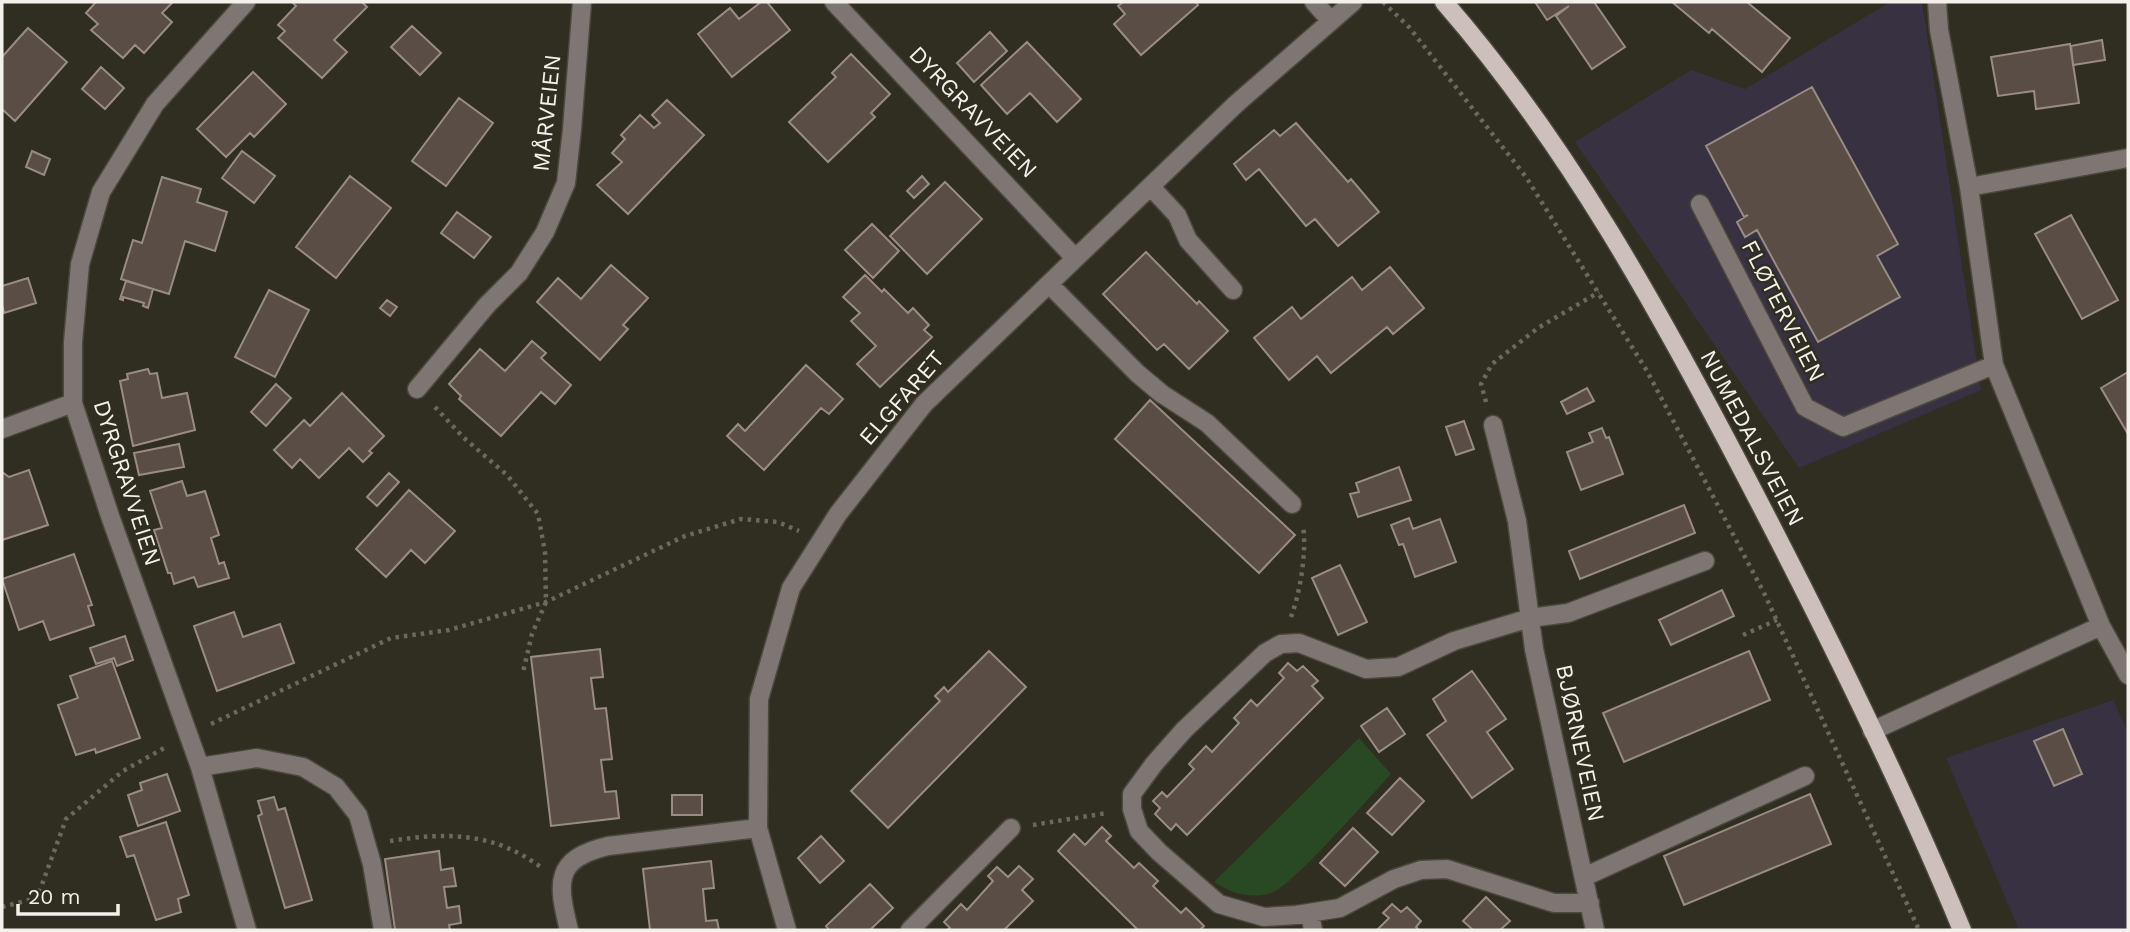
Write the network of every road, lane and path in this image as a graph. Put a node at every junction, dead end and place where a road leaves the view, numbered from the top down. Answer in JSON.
{"nodes":[{"id":1,"x":246,"y":2,"type":"edge"},
{"id":2,"x":582,"y":2,"type":"edge"},
{"id":3,"x":834,"y":2,"type":"edge"},
{"id":4,"x":1314,"y":2,"type":"edge"},
{"id":5,"x":1353,"y":2,"type":"edge"},
{"id":6,"x":1383,"y":2,"type":"edge"},
{"id":7,"x":1444,"y":2,"type":"edge"},
{"id":8,"x":1937,"y":2,"type":"edge"},
{"id":9,"x":1331,"y":21,"type":"junction"},
{"id":10,"x":2128,"y":158,"type":"edge"},
{"id":11,"x":1151,"y":187,"type":"junction"},
{"id":12,"x":1969,"y":187,"type":"junction"},
{"id":13,"x":1700,"y":204,"type":"dead end"},
{"id":14,"x":1075,"y":258,"type":"junction"},
{"id":15,"x":1049,"y":284,"type":"junction"},
{"id":16,"x":1233,"y":290,"type":"dead end"},
{"id":17,"x":1599,"y":292,"type":"junction"},
{"id":18,"x":1994,"y":365,"type":"junction"},
{"id":19,"x":417,"y":389,"type":"joint"},
{"id":20,"x":73,"y":403,"type":"junction"},
{"id":21,"x":1493,"y":425,"type":"joint"},
{"id":22,"x":2,"y":429,"type":"edge"},
{"id":23,"x":1293,"y":504,"type":"joint"},
{"id":24,"x":821,"y":542,"type":"junction"},
{"id":25,"x":1705,"y":561,"type":"dead end"},
{"id":26,"x":546,"y":602,"type":"junction"},
{"id":27,"x":1530,"y":618,"type":"junction"},
{"id":28,"x":1777,"y":620,"type":"junction"},
{"id":29,"x":2101,"y":626,"type":"junction"},
{"id":30,"x":1743,"y":635,"type":"dead end"},
{"id":31,"x":1281,"y":644,"type":"junction"},
{"id":32,"x":523,"y":672,"type":"dead end"},
{"id":33,"x":2128,"y":675,"type":"edge"},
{"id":34,"x":1872,"y":731,"type":"junction"},
{"id":35,"x":188,"y":735,"type":"junction"},
{"id":36,"x":200,"y":767,"type":"junction"},
{"id":37,"x":1805,"y":776,"type":"dead end"},
{"id":38,"x":1132,"y":809,"type":"junction"},
{"id":39,"x":758,"y":828,"type":"junction"},
{"id":40,"x":1012,"y":828,"type":"joint"},
{"id":41,"x":367,"y":845,"type":"junction"},
{"id":42,"x":1584,"y":877,"type":"junction"},
{"id":43,"x":562,"y":883,"type":"junction"},
{"id":44,"x":1590,"y":903,"type":"junction"},
{"id":45,"x":2,"y":908,"type":"edge"},
{"id":46,"x":1311,"y":921,"type":"edge"},
{"id":47,"x":247,"y":930,"type":"edge"},
{"id":48,"x":383,"y":930,"type":"edge"},
{"id":49,"x":569,"y":930,"type":"edge"},
{"id":50,"x":787,"y":930,"type":"edge"},
{"id":51,"x":910,"y":930,"type":"edge"},
{"id":52,"x":1595,"y":930,"type":"edge"},
{"id":53,"x":1919,"y":930,"type":"edge"},
{"id":54,"x":1962,"y":930,"type":"edge"}],
"edges":[{"from":1,"to":20,"type":"street","name":"DYRGRAVVEIEN"},
{"from":2,"to":19,"type":"street","name":"MÅRVEIEN"},
{"from":3,"to":14,"type":"street","name":"DYRGRAVVEIEN"},
{"from":4,"to":9,"type":"street"},
{"from":5,"to":9,"type":"street","name":"ELGFARET"},
{"from":6,"to":17,"type":"path"},
{"from":7,"to":34,"type":"main road","name":"NUMEDALSVEIEN"},
{"from":8,"to":12,"type":"street"},
{"from":9,"to":11,"type":"street","name":"ELGFARET"},
{"from":10,"to":12,"type":"street"},
{"from":11,"to":14,"type":"street","name":"ELGFARET"},
{"from":11,"to":16,"type":"street"},
{"from":12,"to":18,"type":"street"},
{"from":13,"to":18,"type":"street","name":"FLØTERVEIEN"},
{"from":14,"to":15,"type":"street","name":"ELGFARET"},
{"from":15,"to":23,"type":"street"},
{"from":15,"to":24,"type":"street","name":"ELGFARET"},
{"from":17,"to":21,"type":"path"},
{"from":17,"to":28,"type":"path"},
{"from":18,"to":29,"type":"street"},
{"from":19,"to":26,"type":"path"},
{"from":20,"to":22,"type":"street"},
{"from":20,"to":35,"type":"street","name":"DYRGRAVVEIEN"},
{"from":21,"to":27,"type":"street","name":"BJØRNEVEIEN"},
{"from":23,"to":31,"type":"path"},
{"from":24,"to":26,"type":"path"},
{"from":24,"to":39,"type":"street","name":"ELGFARET"},
{"from":25,"to":27,"type":"street"},
{"from":26,"to":32,"type":"path"},
{"from":26,"to":35,"type":"path"},
{"from":27,"to":31,"type":"street"},
{"from":27,"to":42,"type":"street","name":"BJØRNEVEIEN"},
{"from":28,"to":30,"type":"path"},
{"from":28,"to":53,"type":"path"},
{"from":29,"to":33,"type":"street"},
{"from":29,"to":34,"type":"street"},
{"from":31,"to":38,"type":"street"},
{"from":34,"to":54,"type":"main road","name":"NUMEDALSVEIEN"},
{"from":35,"to":36,"type":"street","name":"DYRGRAVVEIEN"},
{"from":35,"to":45,"type":"path"},
{"from":36,"to":41,"type":"street"},
{"from":36,"to":47,"type":"street","name":"DYRGRAVVEIEN"},
{"from":37,"to":42,"type":"street"},
{"from":38,"to":40,"type":"path"},
{"from":38,"to":46,"type":"street"},
{"from":39,"to":43,"type":"street"},
{"from":39,"to":50,"type":"street","name":"ELGFARET"},
{"from":40,"to":51,"type":"street"},
{"from":41,"to":43,"type":"path"},
{"from":41,"to":48,"type":"street"},
{"from":42,"to":44,"type":"street","name":"BJØRNEVEIEN"},
{"from":43,"to":49,"type":"street"},
{"from":44,"to":46,"type":"street"},
{"from":44,"to":52,"type":"street","name":"BJØRNEVEIEN"}]}
